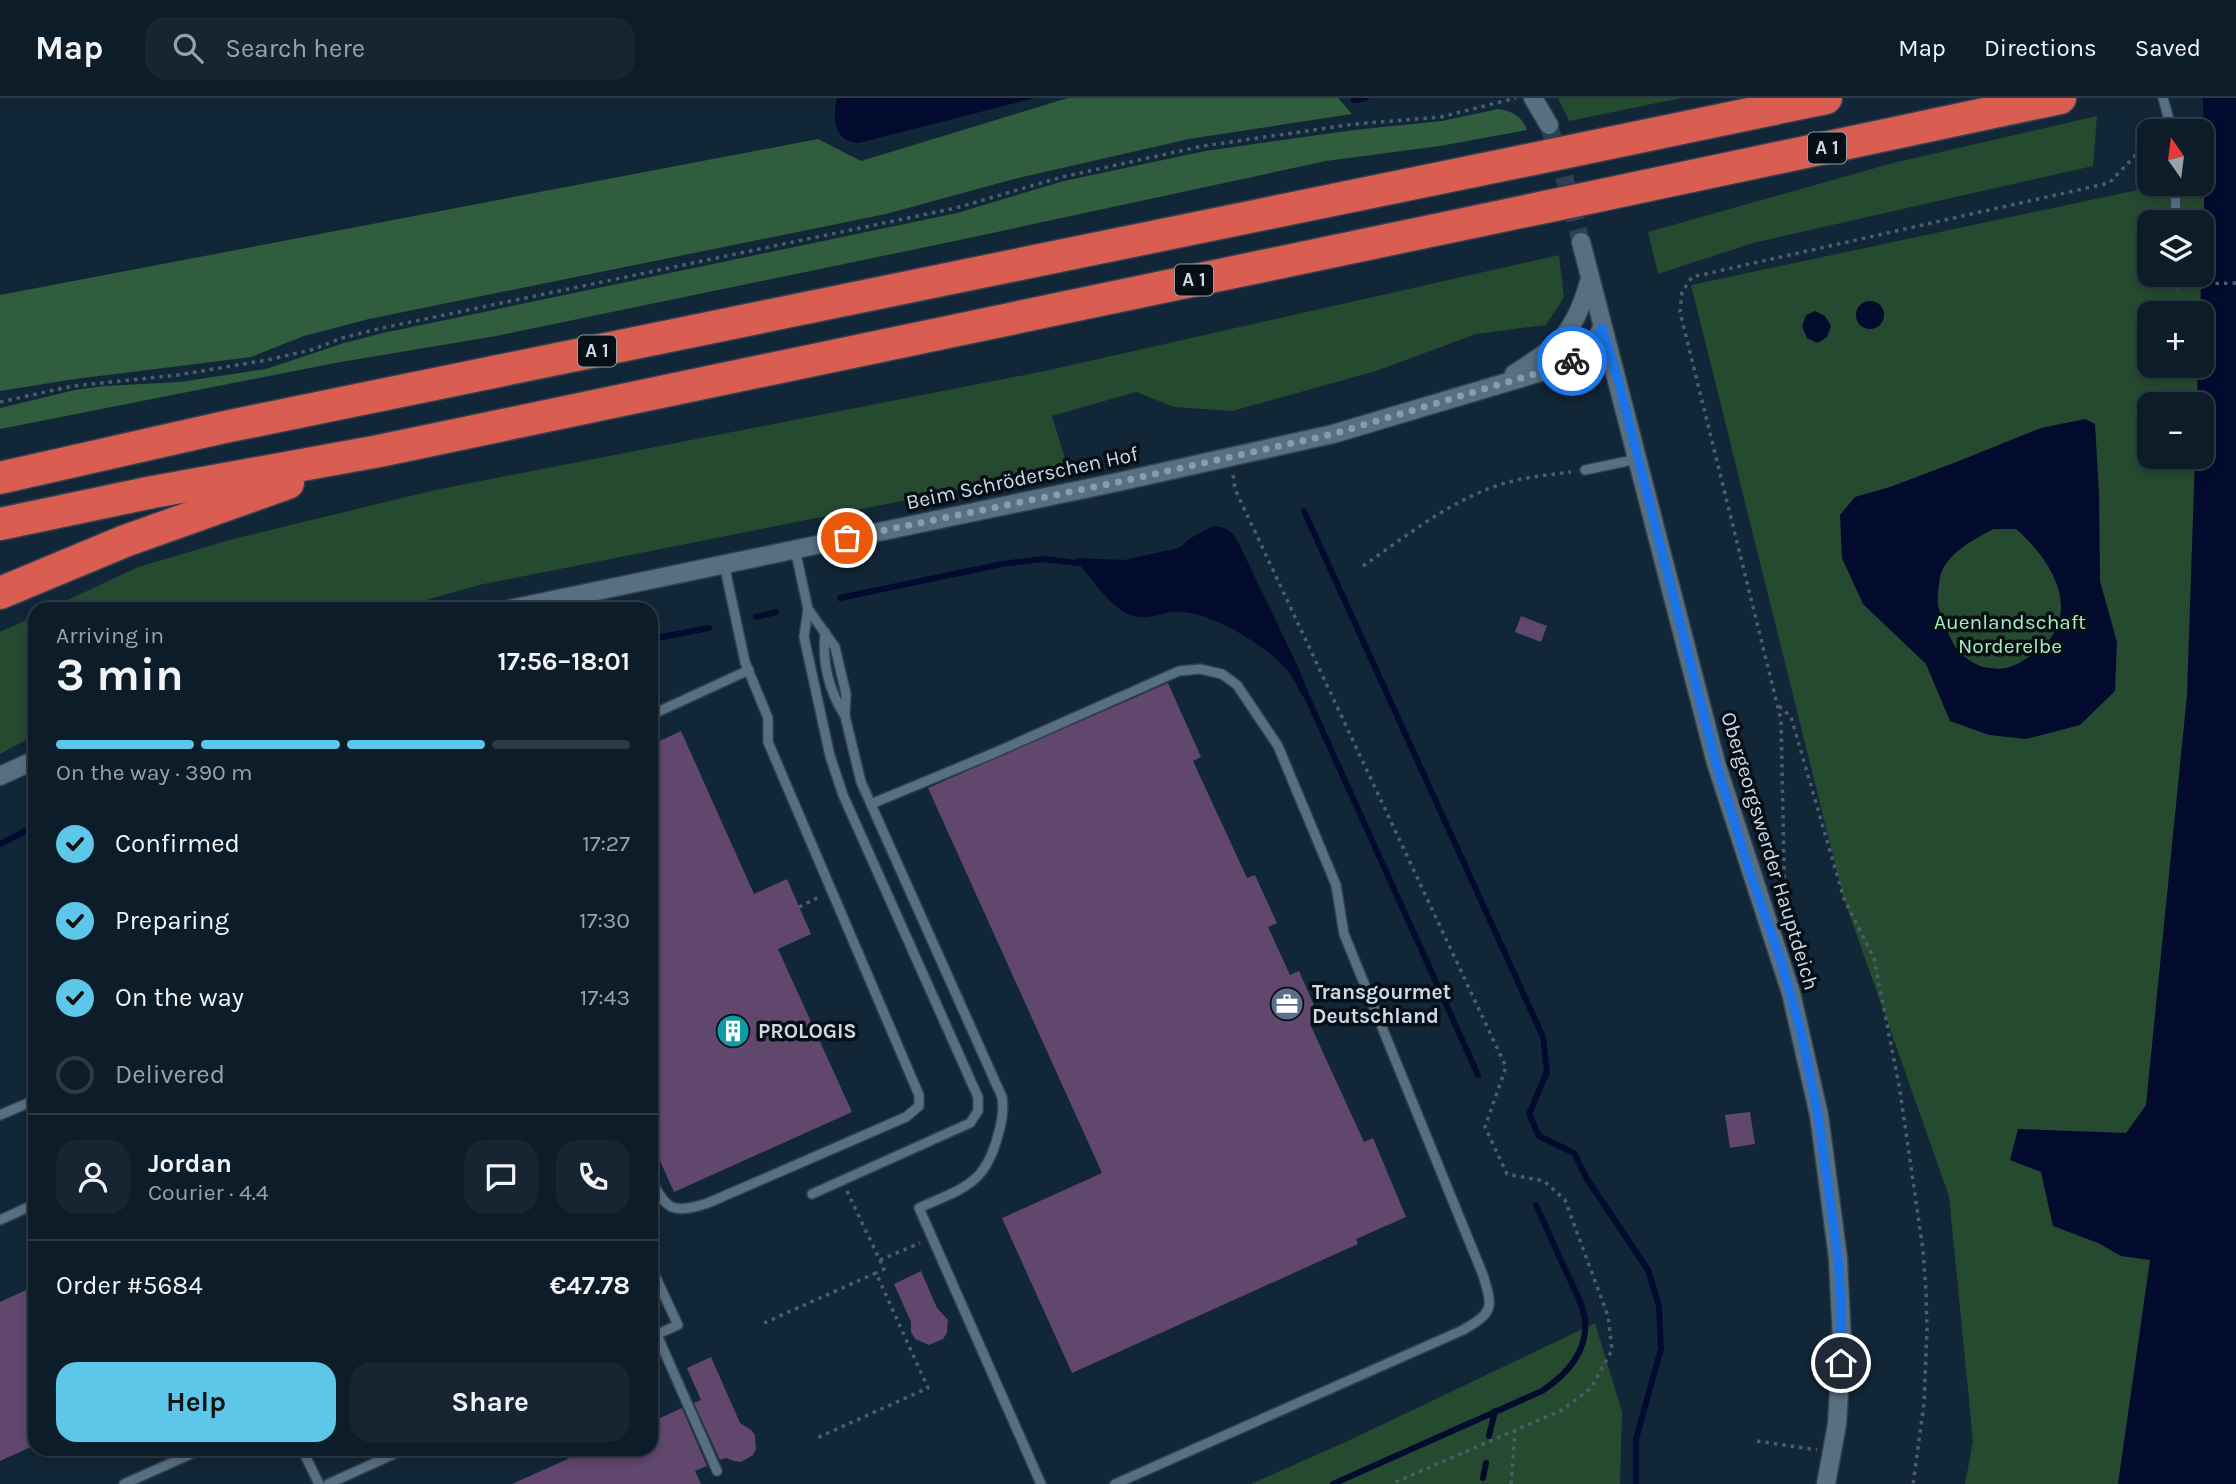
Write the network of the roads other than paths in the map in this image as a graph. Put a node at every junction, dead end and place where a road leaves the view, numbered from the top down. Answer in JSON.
{"nodes":[{"id":1,"x":1534,"y":98,"type":"edge"},
{"id":2,"x":1826,"y":98,"type":"edge"},
{"id":3,"x":2060,"y":98,"type":"edge"},
{"id":4,"x":2163,"y":98,"type":"edge"},
{"id":5,"x":2169,"y":119,"type":"edge"},
{"id":6,"x":1549,"y":125,"type":"tunnel mouth"},
{"id":7,"x":1581,"y":242,"type":"tunnel mouth"},
{"id":8,"x":1590,"y":279,"type":"junction"},
{"id":9,"x":1602,"y":328,"type":"junction"},
{"id":10,"x":1498,"y":384,"type":"junction"},
{"id":11,"x":225,"y":427,"type":"junction"},
{"id":12,"x":379,"y":451,"type":"junction"},
{"id":13,"x":0,"y":459,"type":"edge"},
{"id":14,"x":1637,"y":459,"type":"junction"},
{"id":15,"x":1584,"y":470,"type":"road end"},
{"id":16,"x":0,"y":478,"type":"edge"},
{"id":17,"x":0,"y":524,"type":"edge"},
{"id":18,"x":795,"y":549,"type":"junction"},
{"id":19,"x":724,"y":564,"type":"junction"},
{"id":20,"x":0,"y":593,"type":"edge"},
{"id":21,"x":543,"y":602,"type":"edge"},
{"id":22,"x":808,"y":610,"type":"junction"},
{"id":23,"x":749,"y":670,"type":"junction"},
{"id":24,"x":658,"y":712,"type":"edge"},
{"id":25,"x":28,"y":763,"type":"edge"},
{"id":26,"x":0,"y":776,"type":"edge"},
{"id":27,"x":871,"y":804,"type":"junction"},
{"id":28,"x":28,"y":1103,"type":"edge"},
{"id":29,"x":0,"y":1115,"type":"edge"},
{"id":30,"x":658,"y":1192,"type":"edge"},
{"id":31,"x":812,"y":1194,"type":"dead end"},
{"id":32,"x":28,"y":1207,"type":"edge"},
{"id":33,"x":0,"y":1220,"type":"edge"},
{"id":34,"x":658,"y":1282,"type":"edge"},
{"id":35,"x":658,"y":1334,"type":"edge"},
{"id":36,"x":658,"y":1345,"type":"edge"},
{"id":37,"x":186,"y":1456,"type":"edge"},
{"id":38,"x":306,"y":1456,"type":"edge"},
{"id":39,"x":390,"y":1456,"type":"edge"},
{"id":40,"x":717,"y":1471,"type":"dead end"},
{"id":41,"x":124,"y":1484,"type":"edge"},
{"id":42,"x":319,"y":1484,"type":"edge"},
{"id":43,"x":328,"y":1484,"type":"edge"},
{"id":44,"x":1041,"y":1484,"type":"edge"},
{"id":45,"x":1115,"y":1484,"type":"edge"},
{"id":46,"x":1826,"y":1484,"type":"edge"}],
"edges":[{"from":1,"to":6,"type":"street"},
{"from":2,"to":11,"type":"highway","number":"A 1","bridge":true},
{"from":3,"to":12,"type":"highway","number":"A 1","bridge":true},
{"from":4,"to":5,"type":"lane"},
{"from":7,"to":8,"type":"street","name":"Obergeorgswerder Hauptdeich"},
{"from":8,"to":9,"type":"street","name":"Obergeorgswerder Hauptdeich"},
{"from":8,"to":10,"type":"street","name":"Beim Schröderschen Hof"},
{"from":9,"to":10,"type":"street","name":"Beim Schröderschen Hof"},
{"from":9,"to":14,"type":"street","name":"Obergeorgswerder Hauptdeich"},
{"from":10,"to":18,"type":"street","name":"Beim Schröderschen Hof"},
{"from":11,"to":13,"type":"highway"},
{"from":11,"to":16,"type":"highway","number":"A 1"},
{"from":12,"to":17,"type":"highway"},
{"from":12,"to":20,"type":"highway","number":"A 1"},
{"from":14,"to":15,"type":"lane"},
{"from":14,"to":46,"type":"street","name":"Obergeorgswerder Hauptdeich"},
{"from":18,"to":19,"type":"street","name":"Beim Schröderschen Hof"},
{"from":18,"to":22,"type":"lane"},
{"from":19,"to":21,"type":"street","name":"Beim Schröderschen Hof"},
{"from":19,"to":23,"type":"lane"},
{"from":22,"to":27,"type":"lane"},
{"from":22,"to":31,"type":"lane"},
{"from":23,"to":24,"type":"lane"},
{"from":23,"to":30,"type":"lane"},
{"from":25,"to":26,"type":"street"},
{"from":27,"to":44,"type":"lane"},
{"from":27,"to":45,"type":"lane"},
{"from":28,"to":29,"type":"lane"},
{"from":32,"to":33,"type":"lane"},
{"from":34,"to":35,"type":"lane"},
{"from":36,"to":40,"type":"lane"},
{"from":37,"to":41,"type":"lane"},
{"from":38,"to":42,"type":"lane"},
{"from":39,"to":43,"type":"lane"}]}
